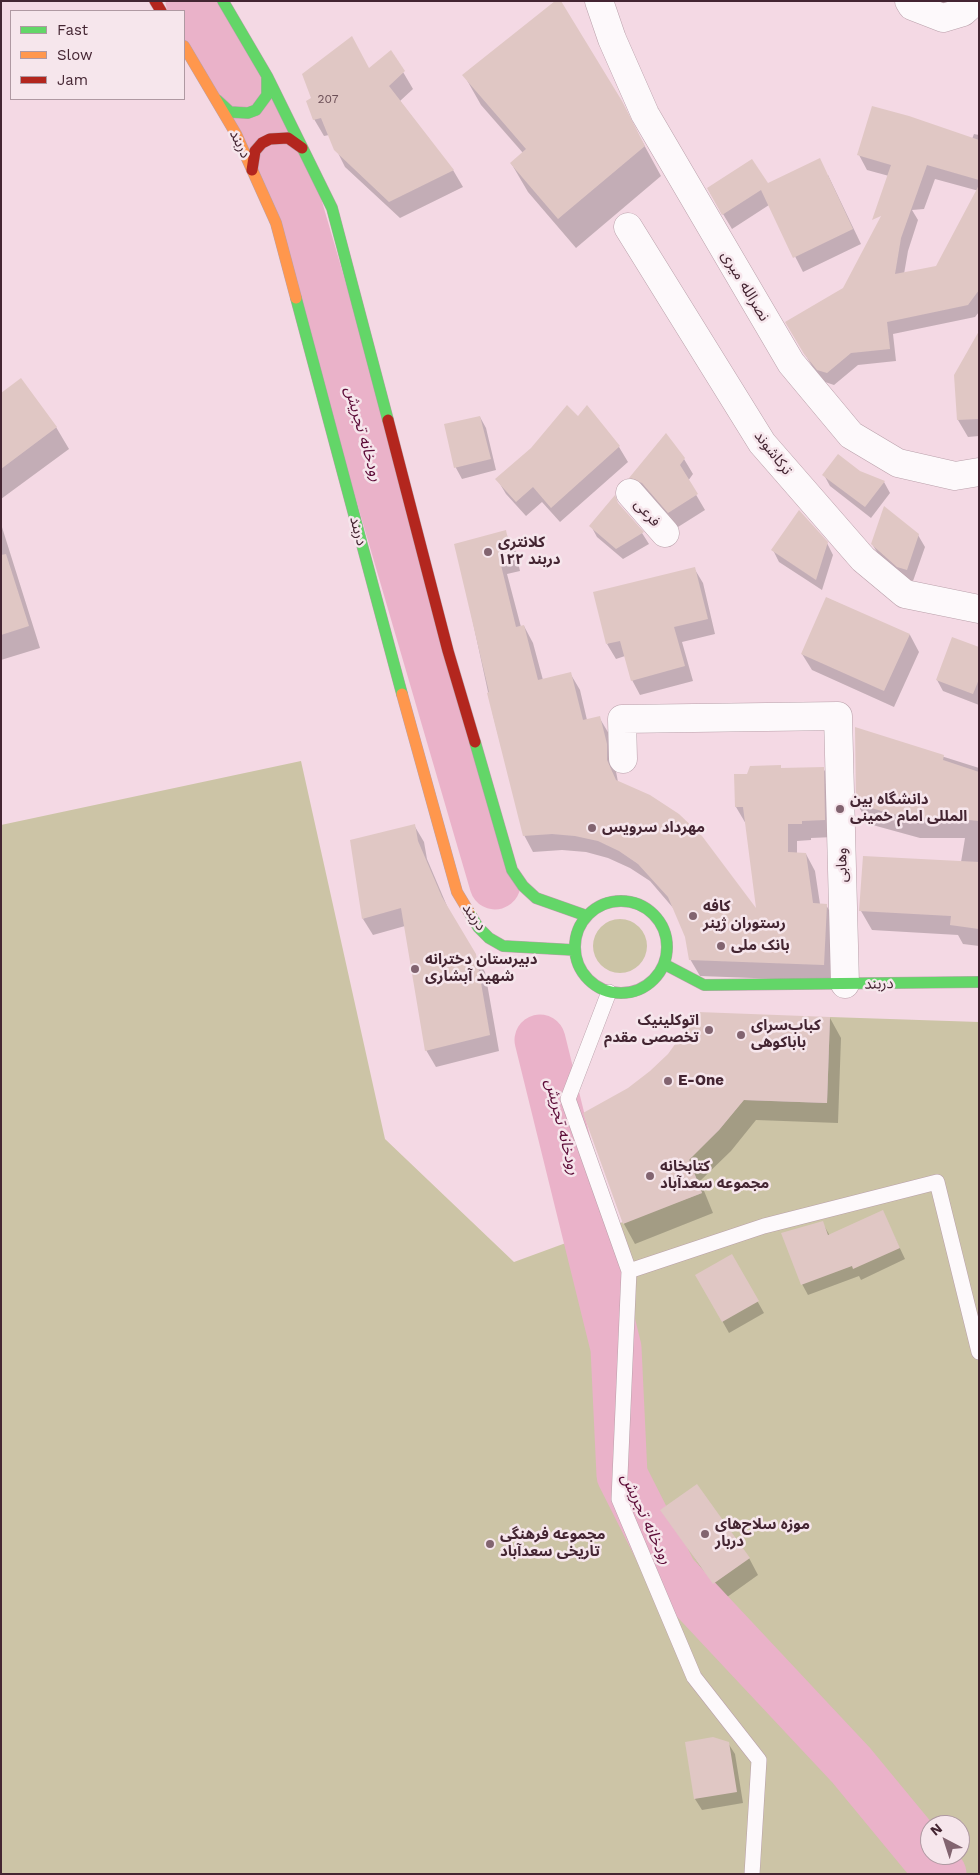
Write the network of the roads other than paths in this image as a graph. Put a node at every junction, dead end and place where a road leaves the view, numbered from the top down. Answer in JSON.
{"nodes":[{"id":1,"x":222,"y":1,"type":"edge"},
{"id":2,"x":599,"y":1,"type":"edge"},
{"id":3,"x":909,"y":1,"type":"edge"},
{"id":4,"x":975,"y":1,"type":"edge"},
{"id":5,"x":185,"y":48,"type":"edge"},
{"id":6,"x":267,"y":76,"type":"junction"},
{"id":7,"x":217,"y":100,"type":"junction"},
{"id":8,"x":302,"y":148,"type":"junction"},
{"id":9,"x":252,"y":170,"type":"junction"},
{"id":10,"x":628,"y":227,"type":"dead end"},
{"id":11,"x":979,"y":472,"type":"edge"},
{"id":12,"x":630,"y":493,"type":"dead end"},
{"id":13,"x":665,"y":533,"type":"dead end"},
{"id":14,"x":979,"y":609,"type":"edge"},
{"id":15,"x":623,"y":759,"type":"dead end"},
{"id":16,"x":587,"y":916,"type":"junction"},
{"id":17,"x":574,"y":950,"type":"junction"},
{"id":18,"x":664,"y":964,"type":"junction"},
{"id":19,"x":979,"y":982,"type":"edge"},
{"id":20,"x":845,"y":984,"type":"junction"},
{"id":21,"x":609,"y":992,"type":"junction"},
{"id":22,"x":629,"y":1271,"type":"junction"},
{"id":23,"x":979,"y":1352,"type":"edge"},
{"id":24,"x":752,"y":1874,"type":"edge"}],
"edges":[{"from":1,"to":6,"type":"main road"},
{"from":2,"to":11,"type":"street","name":"نصرالله میری"},
{"from":3,"to":4,"type":"street"},
{"from":5,"to":7,"type":"main road","name":"دربند"},
{"from":6,"to":7,"type":"main road"},
{"from":6,"to":8,"type":"main road"},
{"from":7,"to":9,"type":"main road","name":"دربند"},
{"from":8,"to":9,"type":"main road"},
{"from":8,"to":16,"type":"main road"},
{"from":9,"to":17,"type":"main road","name":"دربند"},
{"from":10,"to":14,"type":"street","name":"ترکاشوند"},
{"from":12,"to":13,"type":"street","name":"فرعی"},
{"from":15,"to":20,"type":"street","name":"وهابی"},
{"from":16,"to":17,"type":"main road"},
{"from":16,"to":18,"type":"main road"},
{"from":17,"to":21,"type":"main road"},
{"from":18,"to":20,"type":"main road","name":"دربند"},
{"from":18,"to":21,"type":"main road"},
{"from":19,"to":20,"type":"main road","name":"دربند"},
{"from":21,"to":22,"type":"lane"},
{"from":22,"to":23,"type":"lane"},
{"from":22,"to":24,"type":"lane"}]}
